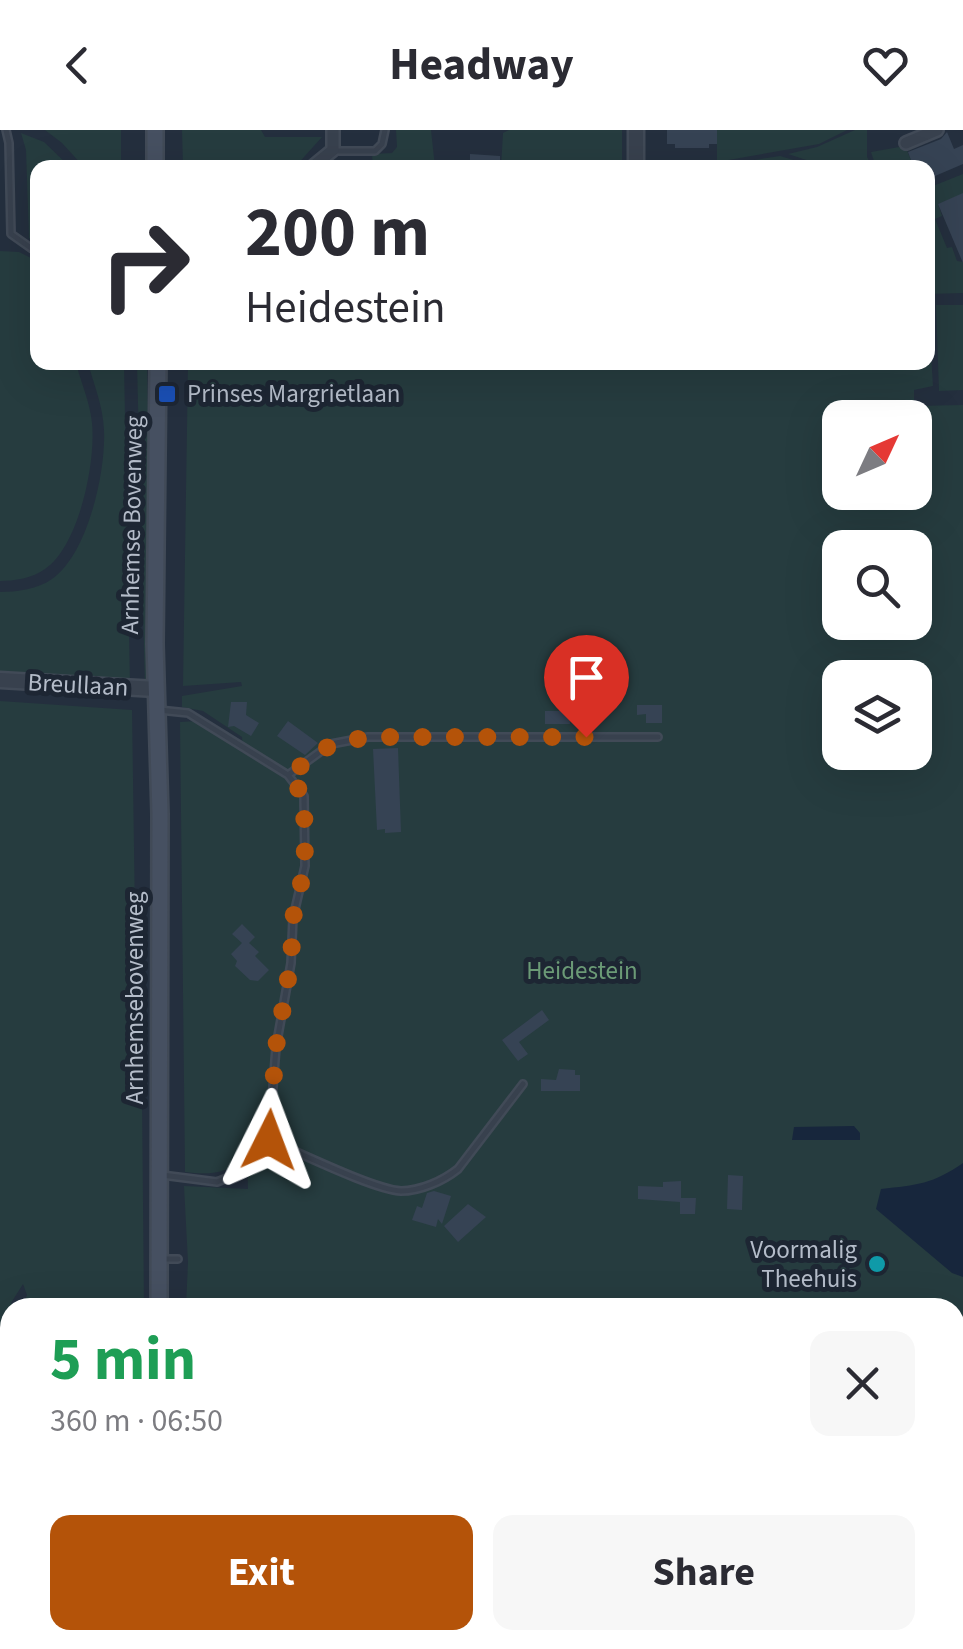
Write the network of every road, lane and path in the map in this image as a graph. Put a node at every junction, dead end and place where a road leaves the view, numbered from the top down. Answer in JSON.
{"nodes":[{"id":1,"x":6,"y":130,"type":"edge"},
{"id":2,"x":155,"y":130,"type":"edge"},
{"id":3,"x":332,"y":130,"type":"edge"},
{"id":4,"x":385,"y":130,"type":"edge"},
{"id":5,"x":636,"y":130,"type":"edge"},
{"id":6,"x":937,"y":130,"type":"edge"},
{"id":7,"x":906,"y":144,"type":"dead end"},
{"id":8,"x":333,"y":150,"type":"junction"},
{"id":9,"x":156,"y":160,"type":"edge"},
{"id":10,"x":320,"y":160,"type":"edge"},
{"id":11,"x":636,"y":160,"type":"edge"},
{"id":12,"x":30,"y":247,"type":"edge"},
{"id":13,"x":158,"y":370,"type":"edge"},
{"id":14,"x":0,"y":680,"type":"edge"},
{"id":15,"x":156,"y":689,"type":"junction"},
{"id":16,"x":156,"y":710,"type":"junction"},
{"id":17,"x":658,"y":738,"type":"dead end"},
{"id":18,"x":288,"y":775,"type":"junction"},
{"id":19,"x":523,"y":1084,"type":"dead end"},
{"id":20,"x":269,"y":1140,"type":"junction"},
{"id":21,"x":160,"y":1175,"type":"junction"},
{"id":22,"x":159,"y":1258,"type":"junction"},
{"id":23,"x":178,"y":1258,"type":"dead end"},
{"id":24,"x":159,"y":1298,"type":"edge"}],
"edges":[{"from":1,"to":12,"type":"lane"},
{"from":2,"to":9,"type":"main road"},
{"from":3,"to":8,"type":"street"},
{"from":4,"to":8,"type":"lane"},
{"from":5,"to":11,"type":"street"},
{"from":6,"to":7,"type":"street"},
{"from":8,"to":10,"type":"street"},
{"from":13,"to":15,"type":"main road","name":"Arnhemse Bovenweg"},
{"from":14,"to":15,"type":"street","name":"Breullaan"},
{"from":15,"to":16,"type":"main road","name":"Arnhemsebovenweg"},
{"from":16,"to":18,"type":"lane"},
{"from":16,"to":21,"type":"main road","name":"Arnhemsebovenweg"},
{"from":17,"to":18,"type":"lane"},
{"from":18,"to":20,"type":"lane"},
{"from":19,"to":20,"type":"lane"},
{"from":20,"to":21,"type":"lane"},
{"from":21,"to":22,"type":"main road","name":"Arnhemsebovenweg"},
{"from":22,"to":23,"type":"lane"},
{"from":22,"to":24,"type":"main road","name":"Arnhemsebovenweg"}]}
